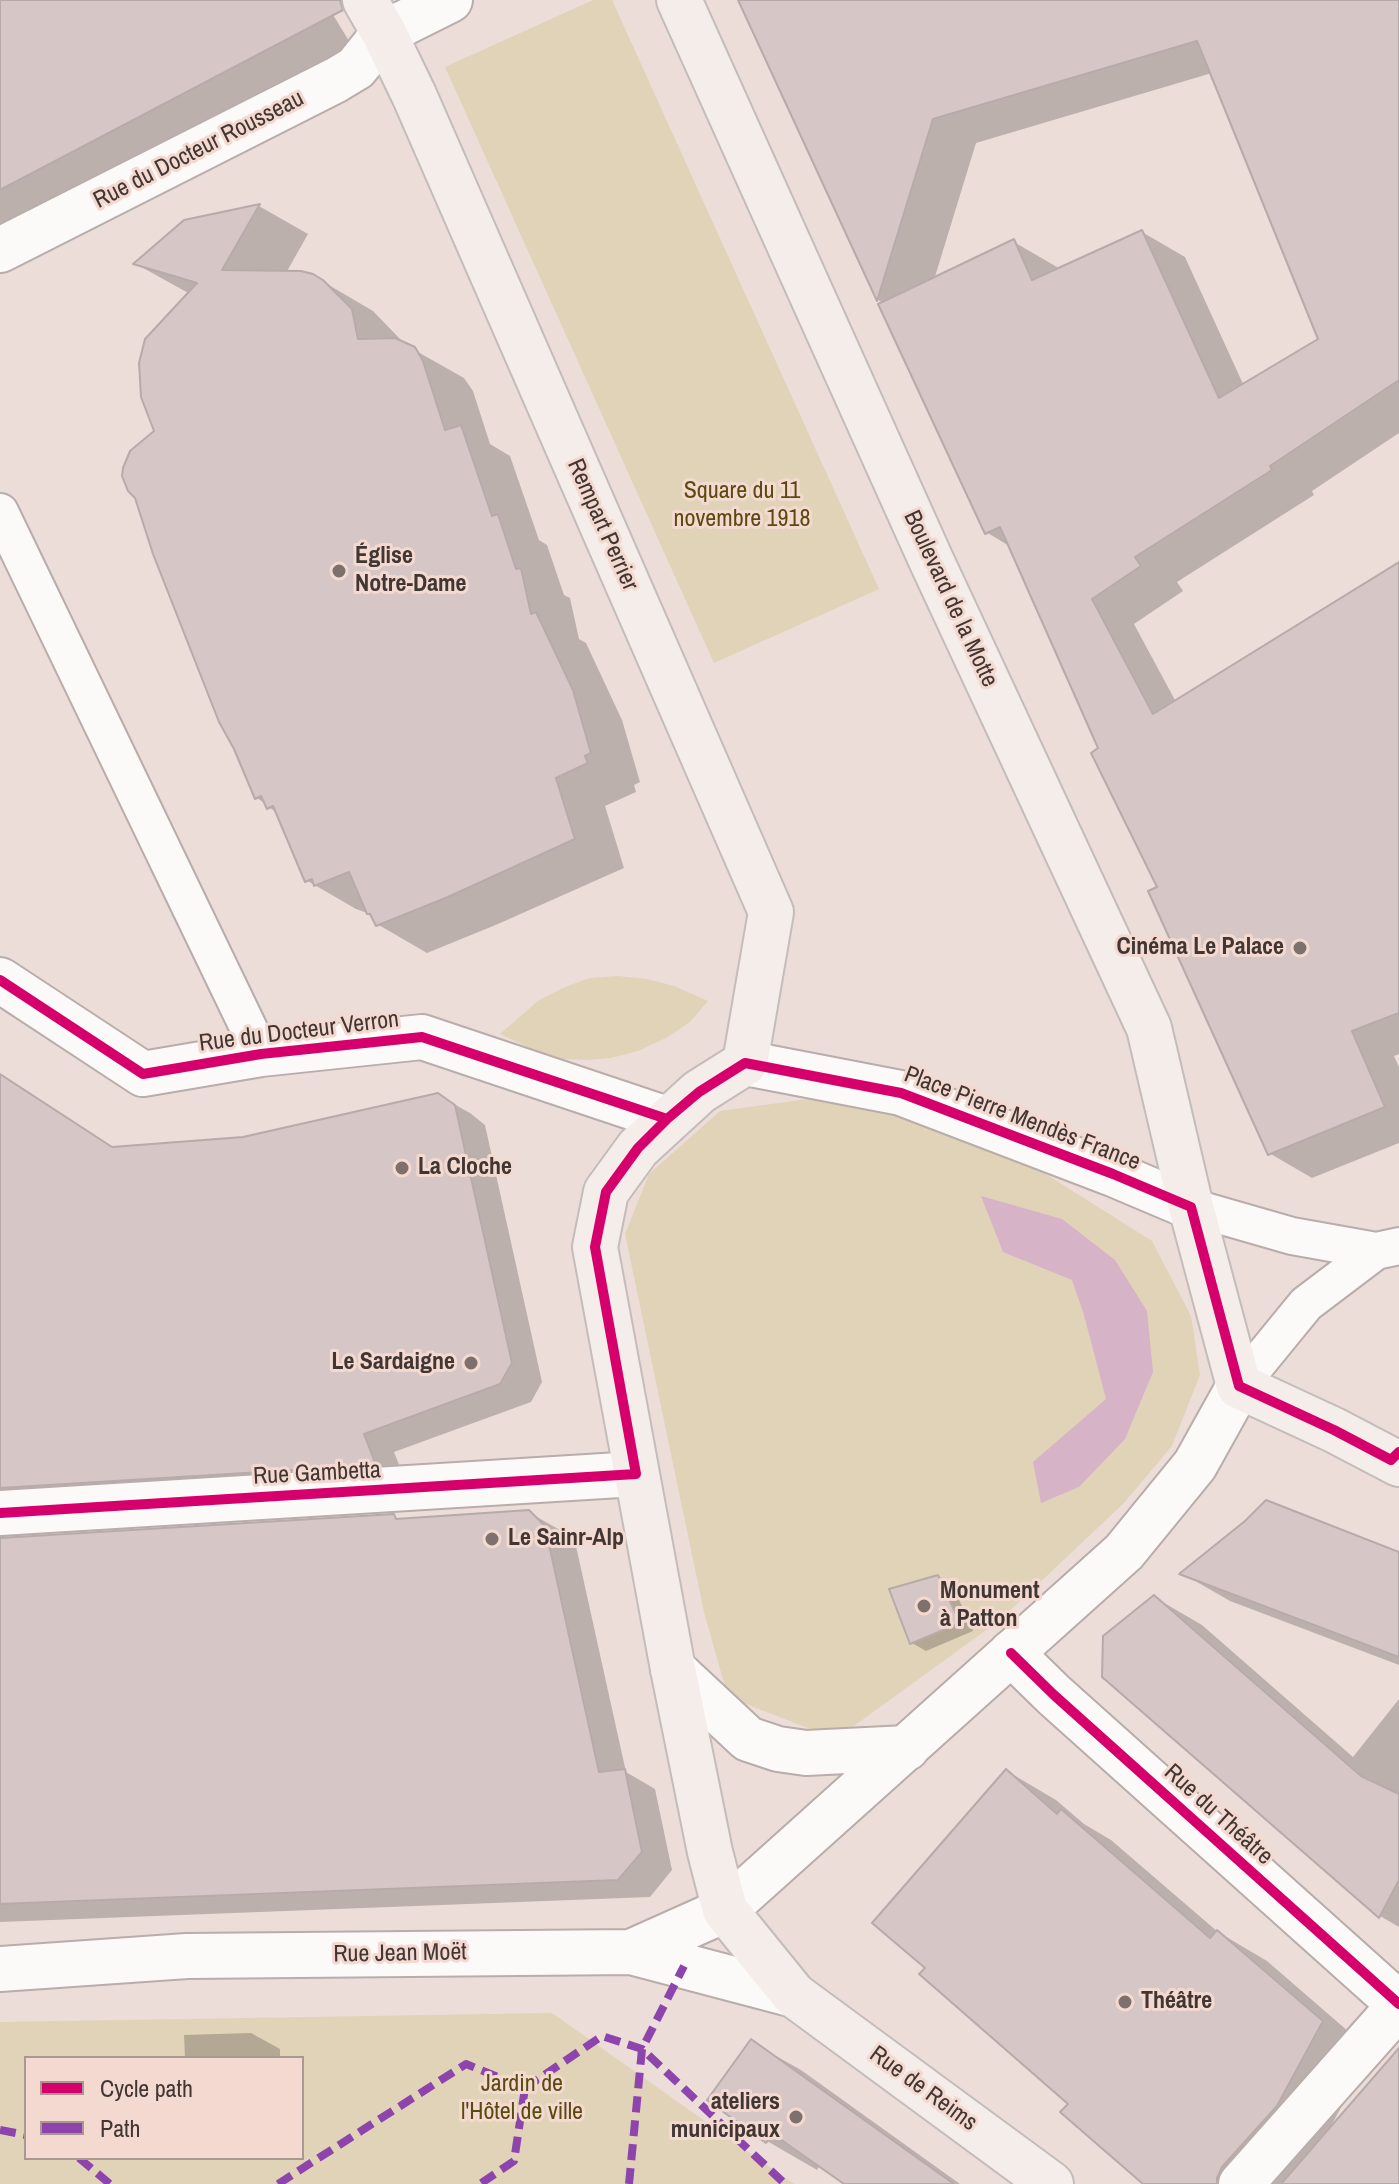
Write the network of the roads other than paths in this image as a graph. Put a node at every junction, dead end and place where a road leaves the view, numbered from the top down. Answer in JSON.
{"nodes":[{"id":1,"x":450,"y":0,"type":"edge"},
{"id":2,"x":679,"y":0,"type":"edge"},
{"id":3,"x":374,"y":16,"type":"edge"},
{"id":4,"x":0,"y":250,"type":"edge"},
{"id":5,"x":0,"y":512,"type":"edge"},
{"id":6,"x":0,"y":980,"type":"edge"},
{"id":7,"x":261,"y":1054,"type":"junction"},
{"id":8,"x":745,"y":1063,"type":"junction"},
{"id":9,"x":667,"y":1119,"type":"junction"},
{"id":10,"x":1191,"y":1207,"type":"junction"},
{"id":11,"x":1387,"y":1248,"type":"edge"},
{"id":12,"x":1239,"y":1386,"type":"junction"},
{"id":13,"x":1399,"y":1464,"type":"edge"},
{"id":14,"x":636,"y":1474,"type":"junction"},
{"id":15,"x":0,"y":1513,"type":"edge"},
{"id":16,"x":1011,"y":1653,"type":"junction"},
{"id":17,"x":673,"y":1669,"type":"junction"},
{"id":18,"x":907,"y":1748,"type":"junction"},
{"id":19,"x":725,"y":1910,"type":"junction"},
{"id":20,"x":631,"y":1952,"type":"junction"},
{"id":21,"x":0,"y":1969,"type":"edge"},
{"id":22,"x":794,"y":1995,"type":"junction"},
{"id":23,"x":1399,"y":2005,"type":"edge"},
{"id":24,"x":1051,"y":2184,"type":"edge"},
{"id":25,"x":1241,"y":2184,"type":"edge"}],
"edges":[{"from":1,"to":3,"type":"main road"},
{"from":2,"to":10,"type":"main road","name":"Boulevard de la Motte"},
{"from":3,"to":4,"type":"main road","name":"Rue du Docteur Rousseau"},
{"from":3,"to":8,"type":"main road","name":"Rempart Perrier"},
{"from":5,"to":7,"type":"lane"},
{"from":6,"to":7,"type":"main road","name":"Rue du Docteur Verron"},
{"from":7,"to":9,"type":"main road","name":"Rue du Docteur Verron"},
{"from":8,"to":9,"type":"main road"},
{"from":8,"to":10,"type":"main road","name":"Place Pierre Mendès France"},
{"from":9,"to":14,"type":"main road"},
{"from":10,"to":11,"type":"lane"},
{"from":10,"to":12,"type":"main road"},
{"from":11,"to":12,"type":"lane"},
{"from":12,"to":13,"type":"main road"},
{"from":12,"to":16,"type":"main road"},
{"from":14,"to":15,"type":"main road","name":"Rue Gambetta"},
{"from":14,"to":17,"type":"main road"},
{"from":16,"to":18,"type":"main road"},
{"from":16,"to":23,"type":"main road","name":"Rue du Théâtre"},
{"from":17,"to":18,"type":"main road"},
{"from":17,"to":19,"type":"main road"},
{"from":18,"to":19,"type":"main road"},
{"from":19,"to":20,"type":"main road"},
{"from":19,"to":22,"type":"main road","name":"Rue de Reims"},
{"from":20,"to":21,"type":"main road","name":"Rue Jean Moët"},
{"from":20,"to":22,"type":"main road","name":"Rue Jean Moët"},
{"from":22,"to":24,"type":"main road","name":"Rue de Reims"},
{"from":23,"to":25,"type":"main road","name":"Rue du Théâtre"}]}
